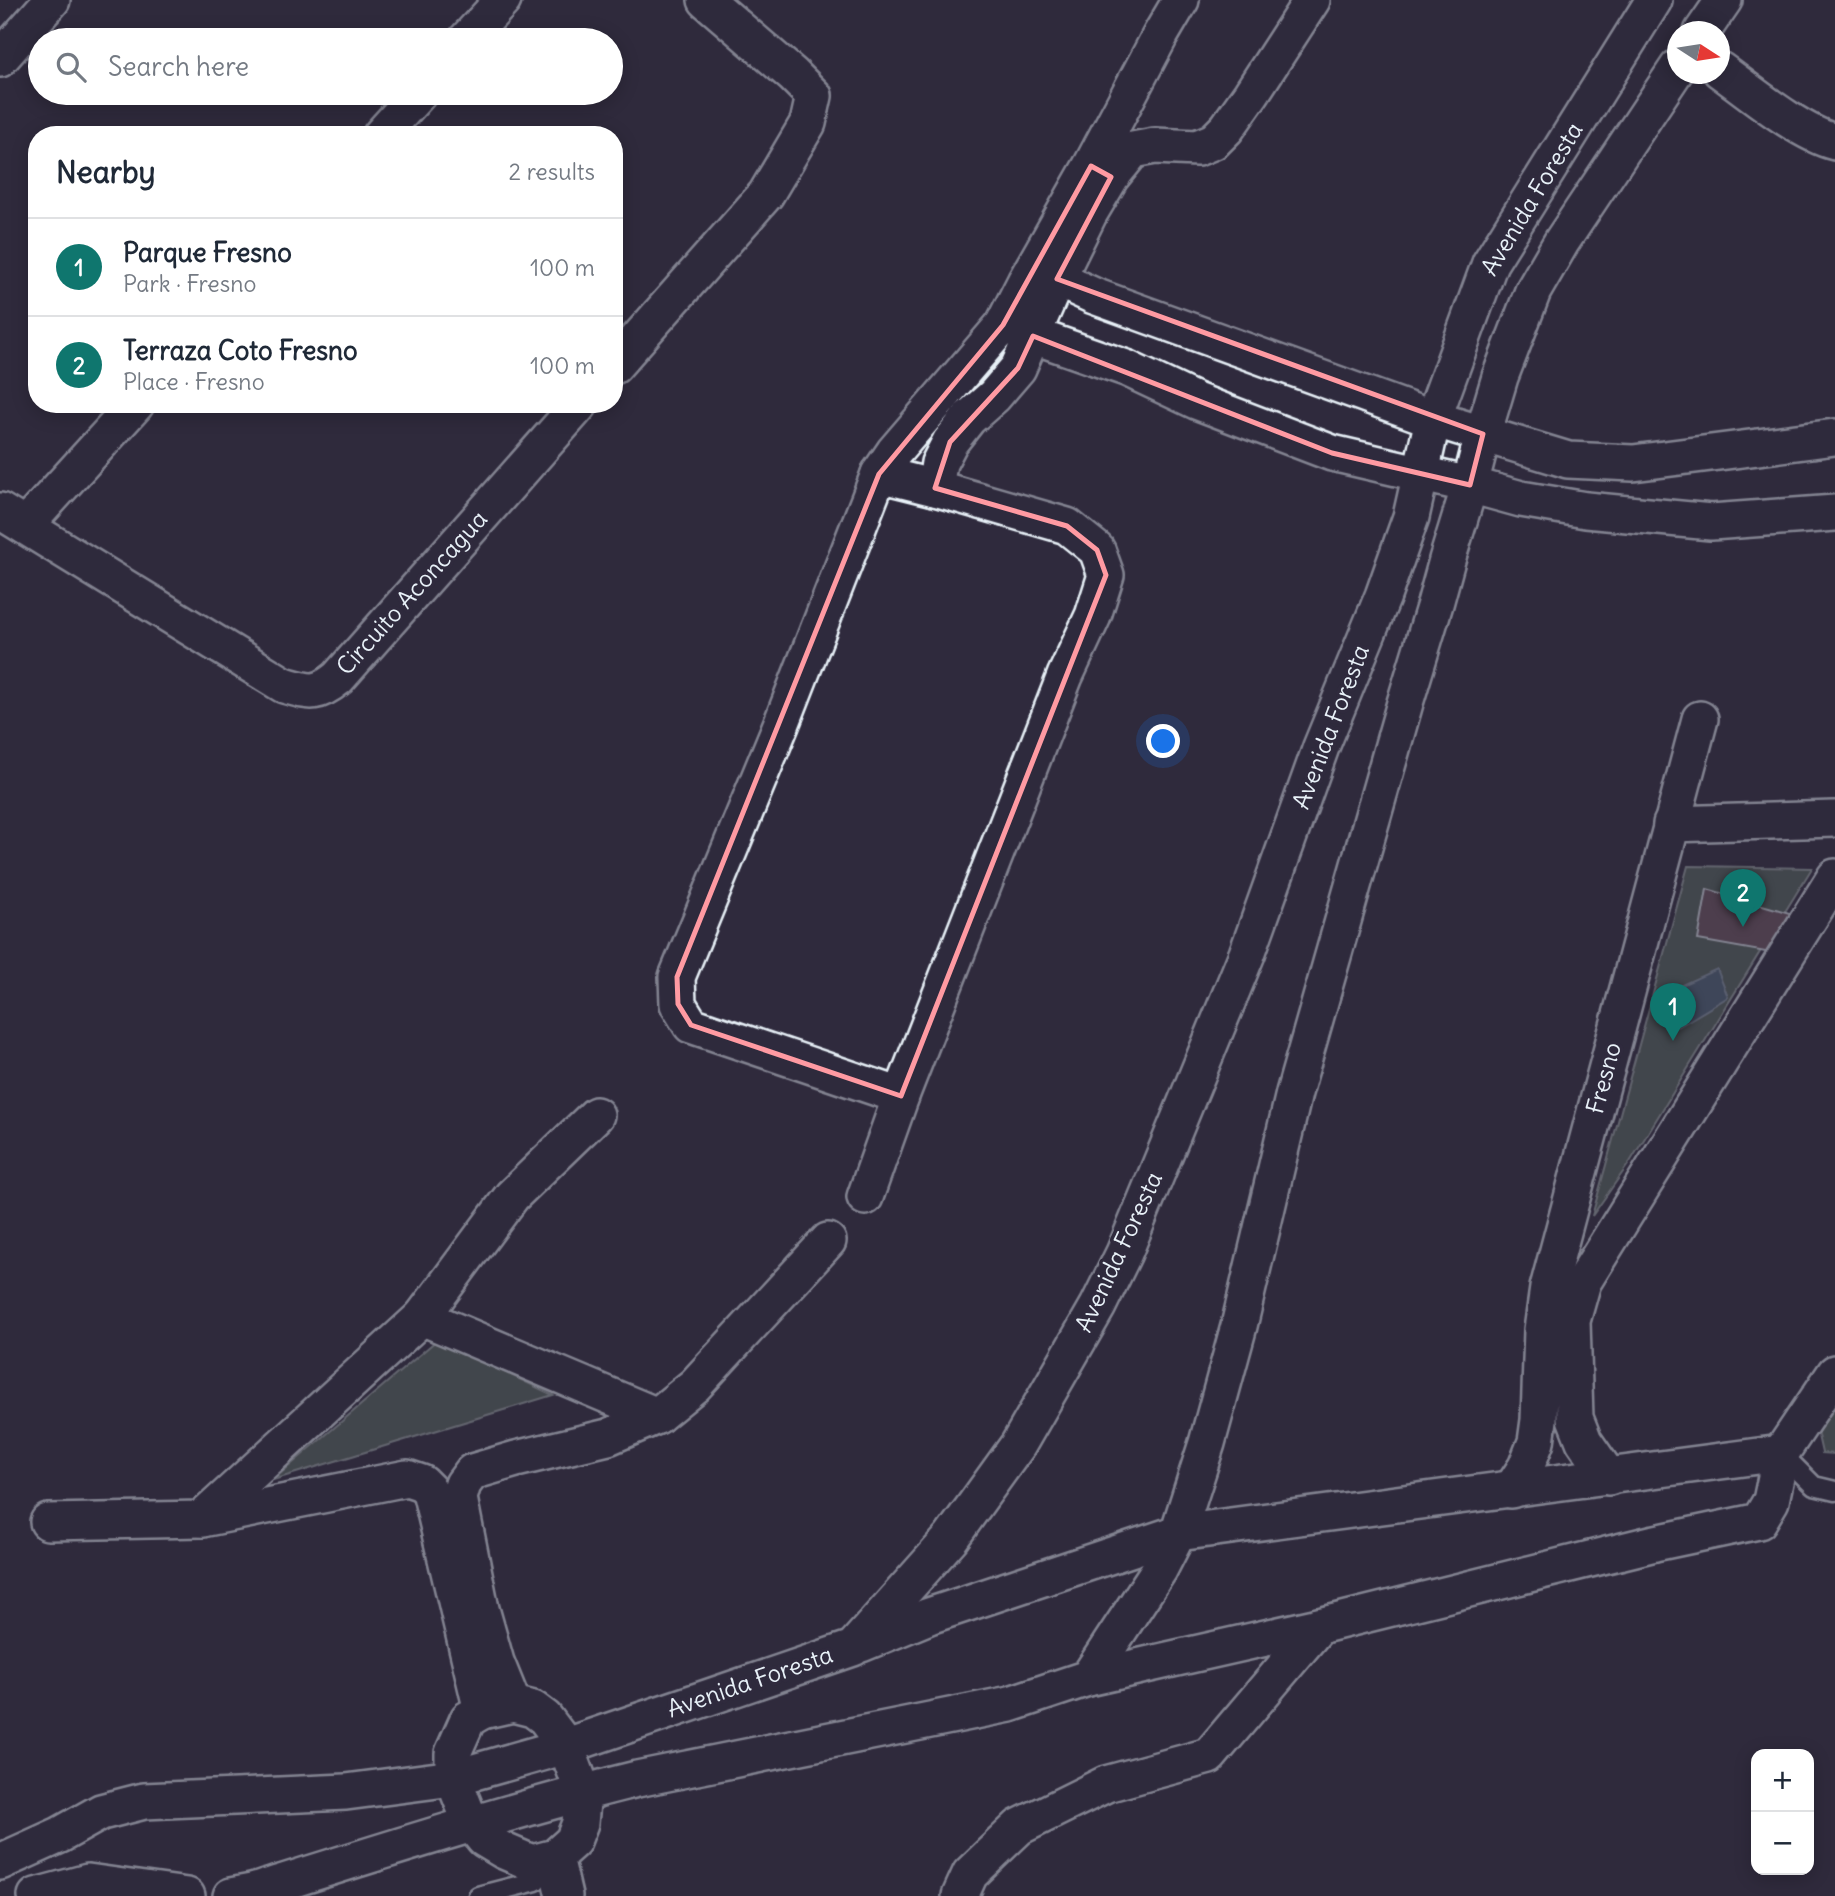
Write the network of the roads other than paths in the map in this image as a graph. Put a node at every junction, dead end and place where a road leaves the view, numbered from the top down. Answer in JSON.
{"nodes":[{"id":1,"x":52,"y":0,"type":"edge"},
{"id":2,"x":503,"y":0,"type":"edge"},
{"id":3,"x":706,"y":0,"type":"edge"},
{"id":4,"x":1181,"y":0,"type":"edge"},
{"id":5,"x":1312,"y":0,"type":"edge"},
{"id":6,"x":1654,"y":0,"type":"edge"},
{"id":7,"x":1724,"y":0,"type":"edge"},
{"id":8,"x":1710,"y":21,"type":"edge"},
{"id":9,"x":477,"y":28,"type":"edge"},
{"id":10,"x":0,"y":59,"type":"edge"},
{"id":11,"x":1730,"y":77,"type":"edge"},
{"id":12,"x":1667,"y":84,"type":"edge"},
{"id":13,"x":408,"y":105,"type":"edge"},
{"id":14,"x":389,"y":126,"type":"edge"},
{"id":15,"x":1835,"y":142,"type":"edge"},
{"id":16,"x":1101,"y":172,"type":"junction"},
{"id":17,"x":1045,"y":272,"type":"junction"},
{"id":18,"x":1018,"y":331,"type":"junction"},
{"id":19,"x":623,"y":356,"type":"edge"},
{"id":20,"x":126,"y":413,"type":"edge"},
{"id":21,"x":572,"y":413,"type":"edge"},
{"id":22,"x":1433,"y":419,"type":"junction"},
{"id":23,"x":1483,"y":435,"type":"junction"},
{"id":24,"x":1835,"y":437,"type":"edge"},
{"id":25,"x":1420,"y":473,"type":"junction"},
{"id":26,"x":879,"y":474,"type":"junction"},
{"id":27,"x":1471,"y":485,"type":"junction"},
{"id":28,"x":934,"y":488,"type":"junction"},
{"id":29,"x":1835,"y":513,"type":"edge"},
{"id":30,"x":13,"y":519,"type":"edge"},
{"id":31,"x":1700,"y":719,"type":"dead end"},
{"id":32,"x":1835,"y":819,"type":"edge"},
{"id":33,"x":1671,"y":824,"type":"junction"},
{"id":34,"x":1835,"y":877,"type":"edge"},
{"id":35,"x":901,"y":1096,"type":"junction"},
{"id":36,"x":596,"y":1115,"type":"dead end"},
{"id":37,"x":865,"y":1197,"type":"dead end"},
{"id":38,"x":828,"y":1241,"type":"dead end"},
{"id":39,"x":1583,"y":1282,"type":"junction"},
{"id":40,"x":1548,"y":1288,"type":"junction"},
{"id":41,"x":422,"y":1317,"type":"junction"},
{"id":42,"x":1835,"y":1373,"type":"edge"},
{"id":43,"x":657,"y":1416,"type":"junction"},
{"id":44,"x":1782,"y":1453,"type":"junction"},
{"id":45,"x":1609,"y":1477,"type":"junction"},
{"id":46,"x":1511,"y":1489,"type":"junction"},
{"id":47,"x":1835,"y":1491,"type":"edge"},
{"id":48,"x":202,"y":1519,"type":"junction"},
{"id":49,"x":47,"y":1522,"type":"dead end"},
{"id":50,"x":1178,"y":1533,"type":"junction"},
{"id":51,"x":1319,"y":1626,"type":"junction"},
{"id":52,"x":853,"y":1648,"type":"junction"},
{"id":53,"x":1088,"y":1678,"type":"junction"},
{"id":54,"x":497,"y":1708,"type":"junction"},
{"id":55,"x":566,"y":1745,"type":"junction"},
{"id":56,"x":453,"y":1778,"type":"junction"},
{"id":57,"x":583,"y":1792,"type":"junction"},
{"id":58,"x":471,"y":1823,"type":"junction"},
{"id":59,"x":60,"y":1835,"type":"junction"},
{"id":60,"x":0,"y":1862,"type":"edge"},
{"id":61,"x":545,"y":1879,"type":"edge"},
{"id":62,"x":88,"y":1882,"type":"junction"},
{"id":63,"x":36,"y":1896,"type":"edge"},
{"id":64,"x":187,"y":1896,"type":"edge"},
{"id":65,"x":231,"y":1896,"type":"edge"},
{"id":66,"x":478,"y":1896,"type":"edge"},
{"id":67,"x":960,"y":1896,"type":"edge"}],
"edges":[{"from":1,"to":10,"type":"street"},
{"from":2,"to":9,"type":"street"},
{"from":3,"to":19,"type":"street"},
{"from":4,"to":16,"type":"street"},
{"from":5,"to":16,"type":"street"},
{"from":6,"to":22,"type":"street","name":"Avenida Foresta"},
{"from":7,"to":8,"type":"street"},
{"from":11,"to":15,"type":"street"},
{"from":12,"to":23,"type":"street","name":"Avenida Foresta"},
{"from":13,"to":14,"type":"street"},
{"from":16,"to":17,"type":"street"},
{"from":17,"to":18,"type":"street"},
{"from":17,"to":22,"type":"street"},
{"from":18,"to":25,"type":"street"},
{"from":18,"to":26,"type":"street"},
{"from":18,"to":28,"type":"street"},
{"from":20,"to":30,"type":"street"},
{"from":21,"to":30,"type":"street","name":"Circuito Aconcagua"},
{"from":22,"to":23,"type":"street"},
{"from":22,"to":25,"type":"street","name":"Avenida Foresta"},
{"from":23,"to":24,"type":"street"},
{"from":23,"to":27,"type":"street","name":"Avenida Foresta"},
{"from":25,"to":27,"type":"street"},
{"from":25,"to":52,"type":"street","name":"Avenida Foresta"},
{"from":26,"to":28,"type":"street"},
{"from":26,"to":35,"type":"street"},
{"from":27,"to":29,"type":"street"},
{"from":27,"to":50,"type":"street","name":"Avenida Foresta"},
{"from":28,"to":35,"type":"street"},
{"from":31,"to":33,"type":"street","name":"Fresno"},
{"from":32,"to":33,"type":"street"},
{"from":33,"to":40,"type":"street","name":"Fresno"},
{"from":34,"to":39,"type":"street"},
{"from":35,"to":37,"type":"street"},
{"from":36,"to":41,"type":"street"},
{"from":38,"to":43,"type":"street"},
{"from":39,"to":40,"type":"street"},
{"from":39,"to":45,"type":"street"},
{"from":40,"to":46,"type":"street","name":"Fresno"},
{"from":41,"to":43,"type":"street"},
{"from":41,"to":48,"type":"street"},
{"from":42,"to":44,"type":"street"},
{"from":43,"to":54,"type":"street"},
{"from":44,"to":45,"type":"street"},
{"from":44,"to":47,"type":"lane"},
{"from":44,"to":51,"type":"street"},
{"from":45,"to":46,"type":"street"},
{"from":46,"to":50,"type":"street"},
{"from":48,"to":49,"type":"street"},
{"from":48,"to":54,"type":"street"},
{"from":50,"to":52,"type":"street"},
{"from":50,"to":53,"type":"street","name":"Avenida Foresta"},
{"from":51,"to":53,"type":"street"},
{"from":51,"to":67,"type":"street"},
{"from":52,"to":55,"type":"street","name":"Avenida Foresta"},
{"from":53,"to":57,"type":"street"},
{"from":54,"to":55,"type":"street"},
{"from":54,"to":56,"type":"street"},
{"from":55,"to":56,"type":"street","name":"Avenida Foresta"},
{"from":55,"to":57,"type":"street"},
{"from":56,"to":58,"type":"street"},
{"from":56,"to":59,"type":"street","name":"Avenida Foresta"},
{"from":57,"to":58,"type":"street"},
{"from":57,"to":61,"type":"street"},
{"from":58,"to":61,"type":"street"},
{"from":58,"to":65,"type":"street"},
{"from":59,"to":60,"type":"street","name":"Avenida Foresta"},
{"from":59,"to":62,"type":"street"},
{"from":61,"to":66,"type":"lane"},
{"from":62,"to":63,"type":"street"},
{"from":62,"to":64,"type":"street"}]}
